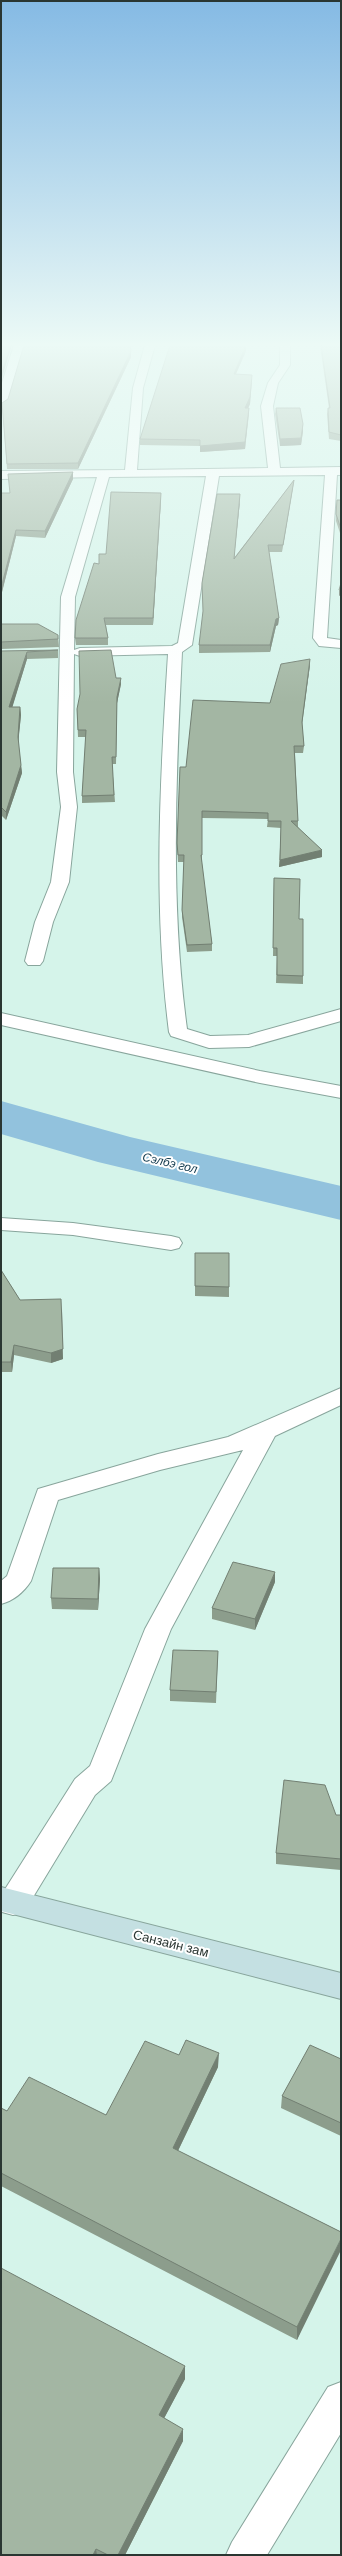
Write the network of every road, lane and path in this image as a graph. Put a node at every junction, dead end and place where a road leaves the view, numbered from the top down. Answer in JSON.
{"nodes":[{"id":1,"x":133,"y":464,"type":"edge"},
{"id":2,"x":273,"y":464,"type":"edge"},
{"id":3,"x":336,"y":471,"type":"edge"},
{"id":4,"x":274,"y":472,"type":"junction"},
{"id":5,"x":213,"y":473,"type":"junction"},
{"id":6,"x":104,"y":475,"type":"junction"},
{"id":7,"x":132,"y":475,"type":"junction"},
{"id":8,"x":1,"y":476,"type":"edge"},
{"id":9,"x":341,"y":644,"type":"edge"},
{"id":10,"x":175,"y":650,"type":"junction"},
{"id":11,"x":60,"y":652,"type":"junction"},
{"id":12,"x":34,"y":961,"type":"dead end"},
{"id":13,"x":341,"y":1015,"type":"edge"},
{"id":14,"x":1,"y":1018,"type":"edge"},
{"id":15,"x":341,"y":1092,"type":"edge"},
{"id":16,"x":1,"y":1224,"type":"edge"},
{"id":17,"x":171,"y":1243,"type":"dead end"},
{"id":18,"x":341,"y":1396,"type":"edge"},
{"id":19,"x":265,"y":1431,"type":"junction"},
{"id":20,"x":1,"y":1595,"type":"edge"},
{"id":21,"x":7,"y":1901,"type":"edge"},
{"id":22,"x":341,"y":1986,"type":"edge"},
{"id":23,"x":341,"y":2400,"type":"edge"},
{"id":24,"x":245,"y":2555,"type":"edge"}],
"edges":[{"from":1,"to":7,"type":"street"},
{"from":2,"to":4,"type":"street"},
{"from":3,"to":4,"type":"street"},
{"from":3,"to":9,"type":"street"},
{"from":4,"to":5,"type":"street"},
{"from":5,"to":7,"type":"street"},
{"from":5,"to":10,"type":"street"},
{"from":6,"to":7,"type":"street"},
{"from":6,"to":8,"type":"street"},
{"from":6,"to":11,"type":"street"},
{"from":10,"to":11,"type":"street"},
{"from":10,"to":13,"type":"street"},
{"from":11,"to":12,"type":"street"},
{"from":14,"to":15,"type":"street"},
{"from":16,"to":17,"type":"street"},
{"from":18,"to":19,"type":"street"},
{"from":19,"to":20,"type":"street"},
{"from":19,"to":21,"type":"street"},
{"from":21,"to":22,"type":"main road","name":"Санзайн зам"},
{"from":23,"to":24,"type":"street"}]}
